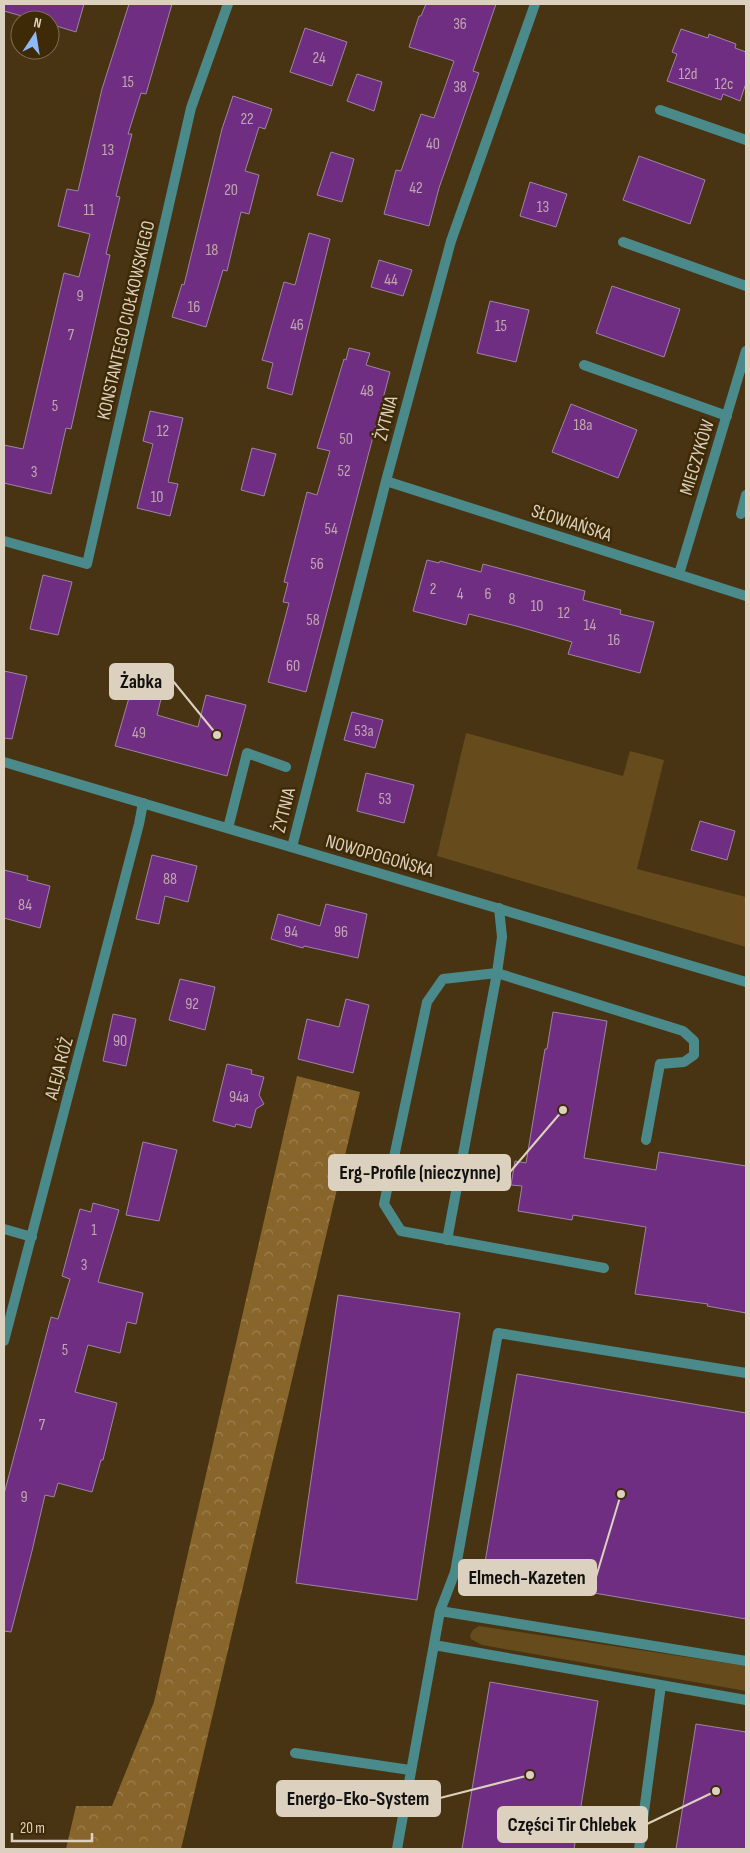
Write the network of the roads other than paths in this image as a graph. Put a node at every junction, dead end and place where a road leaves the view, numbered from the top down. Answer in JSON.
{"nodes":[{"id":1,"x":228,"y":4,"type":"edge"},
{"id":2,"x":535,"y":4,"type":"edge"},
{"id":3,"x":660,"y":110,"type":"dead end"},
{"id":4,"x":746,"y":140,"type":"edge"},
{"id":5,"x":623,"y":242,"type":"dead end"},
{"id":6,"x":746,"y":286,"type":"edge"},
{"id":7,"x":746,"y":351,"type":"edge"},
{"id":8,"x":584,"y":365,"type":"dead end"},
{"id":9,"x":727,"y":416,"type":"junction"},
{"id":10,"x":386,"y":481,"type":"junction"},
{"id":11,"x":746,"y":495,"type":"edge"},
{"id":12,"x":741,"y":514,"type":"dead end"},
{"id":13,"x":4,"y":541,"type":"edge"},
{"id":14,"x":679,"y":574,"type":"junction"},
{"id":15,"x":746,"y":596,"type":"edge"},
{"id":16,"x":4,"y":762,"type":"edge"},
{"id":17,"x":286,"y":767,"type":"dead end"},
{"id":18,"x":143,"y":803,"type":"junction"},
{"id":19,"x":228,"y":828,"type":"junction"},
{"id":20,"x":292,"y":848,"type":"junction"},
{"id":21,"x":499,"y":908,"type":"junction"},
{"id":22,"x":497,"y":973,"type":"junction"},
{"id":23,"x":746,"y":982,"type":"edge"},
{"id":24,"x":646,"y":1140,"type":"dead end"},
{"id":25,"x":4,"y":1229,"type":"edge"},
{"id":26,"x":32,"y":1237,"type":"junction"},
{"id":27,"x":447,"y":1240,"type":"junction"},
{"id":28,"x":604,"y":1268,"type":"dead end"},
{"id":29,"x":4,"y":1341,"type":"edge"},
{"id":30,"x":746,"y":1373,"type":"edge"},
{"id":31,"x":440,"y":1611,"type":"junction"},
{"id":32,"x":434,"y":1645,"type":"junction"},
{"id":33,"x":746,"y":1660,"type":"edge"},
{"id":34,"x":661,"y":1685,"type":"junction"},
{"id":35,"x":746,"y":1700,"type":"edge"},
{"id":36,"x":295,"y":1753,"type":"dead end"},
{"id":37,"x":410,"y":1770,"type":"junction"},
{"id":38,"x":396,"y":1849,"type":"edge"},
{"id":39,"x":639,"y":1849,"type":"edge"}],
"edges":[{"from":1,"to":13,"type":"street","name":"KONSTANTEGO CIOŁKOWSKIEGO"},
{"from":2,"to":10,"type":"street","name":"ŻYTNIA"},
{"from":3,"to":4,"type":"street"},
{"from":5,"to":6,"type":"street"},
{"from":7,"to":9,"type":"street","name":"MIECZYKÓW"},
{"from":8,"to":9,"type":"street"},
{"from":9,"to":14,"type":"street","name":"MIECZYKÓW"},
{"from":10,"to":14,"type":"street","name":"SŁOWIAŃSKA"},
{"from":10,"to":20,"type":"street","name":"ŻYTNIA"},
{"from":11,"to":12,"type":"street"},
{"from":14,"to":15,"type":"street","name":"SŁOWIAŃSKA"},
{"from":16,"to":18,"type":"street","name":"NOWOPOGOŃSKA"},
{"from":17,"to":19,"type":"street"},
{"from":18,"to":19,"type":"street","name":"NOWOPOGOŃSKA"},
{"from":18,"to":26,"type":"street","name":"ALEJA RÓŻ"},
{"from":19,"to":20,"type":"street","name":"NOWOPOGOŃSKA"},
{"from":20,"to":21,"type":"street","name":"NOWOPOGOŃSKA"},
{"from":21,"to":22,"type":"street"},
{"from":21,"to":23,"type":"street","name":"NOWOPOGOŃSKA"},
{"from":22,"to":24,"type":"street"},
{"from":22,"to":27,"type":"street"},
{"from":22,"to":27,"type":"street"},
{"from":25,"to":26,"type":"street"},
{"from":26,"to":29,"type":"street","name":"ALEJA RÓŻ"},
{"from":27,"to":28,"type":"street"},
{"from":30,"to":31,"type":"street"},
{"from":31,"to":32,"type":"street"},
{"from":31,"to":33,"type":"street"},
{"from":32,"to":34,"type":"street"},
{"from":32,"to":37,"type":"street"},
{"from":34,"to":35,"type":"street"},
{"from":34,"to":39,"type":"street"},
{"from":36,"to":37,"type":"street"},
{"from":37,"to":38,"type":"street"}]}
